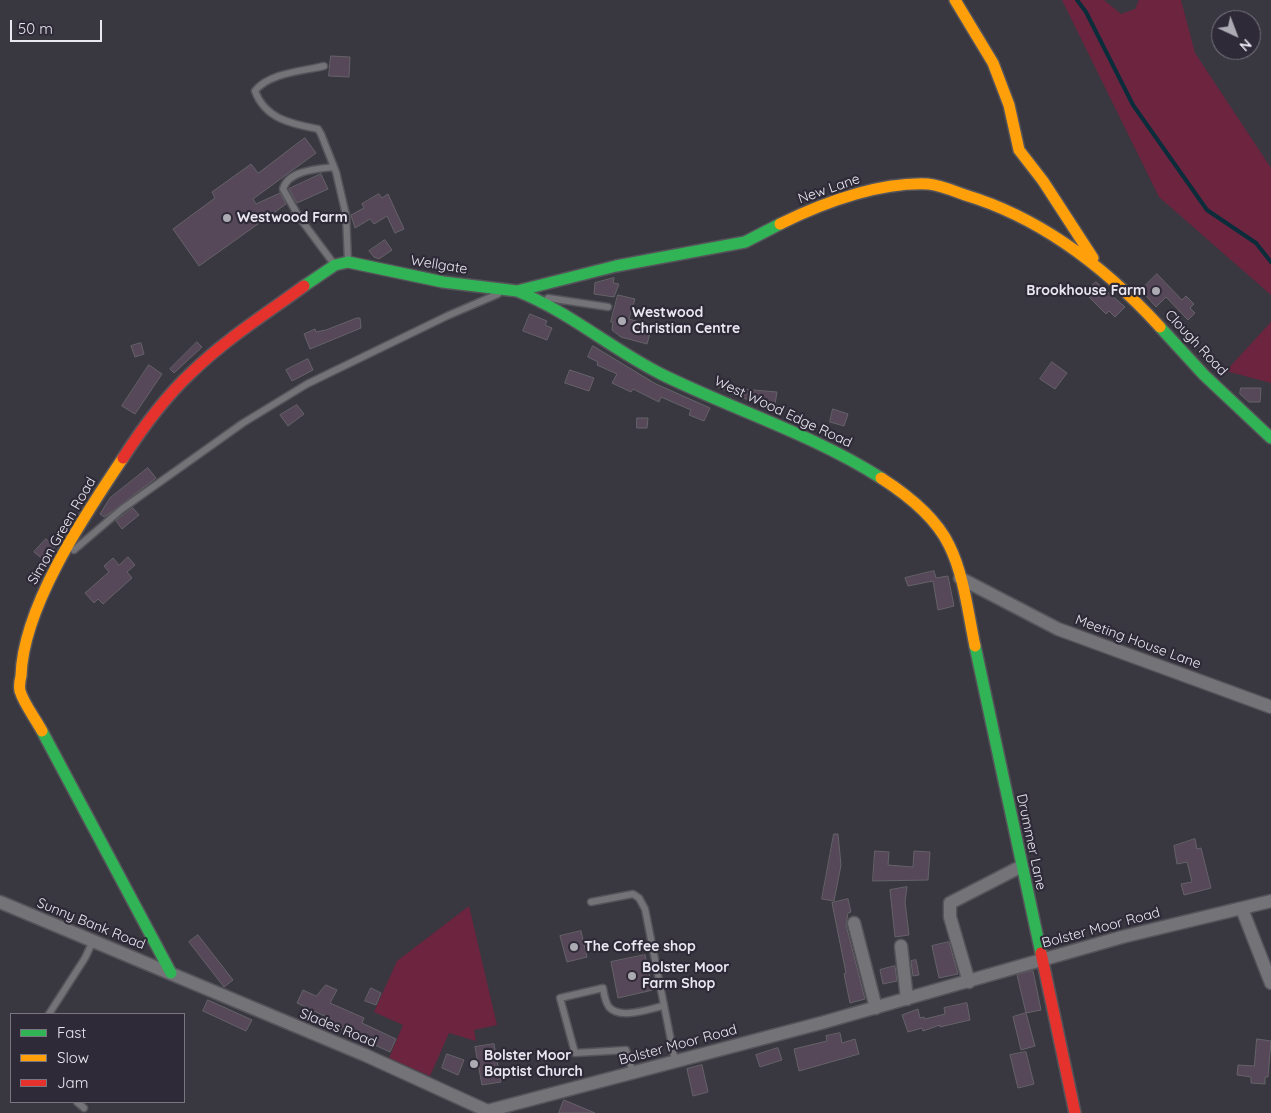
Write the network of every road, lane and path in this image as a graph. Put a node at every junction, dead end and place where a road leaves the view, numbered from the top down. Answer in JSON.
{"nodes":[{"id":1,"x":955,"y":0,"type":"edge"},
{"id":2,"x":324,"y":66,"type":"dead end"},
{"id":3,"x":334,"y":167,"type":"junction"},
{"id":4,"x":348,"y":262,"type":"junction"},
{"id":5,"x":335,"y":266,"type":"junction"},
{"id":6,"x":1098,"y":268,"type":"junction"},
{"id":7,"x":557,"y":283,"type":"joint"},
{"id":8,"x":513,"y":290,"type":"junction"},
{"id":9,"x":542,"y":299,"type":"junction"},
{"id":10,"x":608,"y":307,"type":"dead end"},
{"id":11,"x":1271,"y":438,"type":"edge"},
{"id":12,"x":60,"y":563,"type":"junction"},
{"id":13,"x":960,"y":578,"type":"junction"},
{"id":14,"x":1271,"y":707,"type":"edge"},
{"id":15,"x":1020,"y":867,"type":"junction"},
{"id":16,"x":1271,"y":901,"type":"edge"},
{"id":17,"x":0,"y":902,"type":"edge"},
{"id":18,"x":591,"y":902,"type":"dead end"},
{"id":19,"x":1242,"y":909,"type":"junction"},
{"id":20,"x":854,"y":923,"type":"dead end"},
{"id":21,"x":93,"y":941,"type":"junction"},
{"id":22,"x":901,"y":946,"type":"dead end"},
{"id":23,"x":1041,"y":960,"type":"junction"},
{"id":24,"x":171,"y":973,"type":"junction"},
{"id":25,"x":969,"y":982,"type":"junction"},
{"id":26,"x":1271,"y":983,"type":"edge"},
{"id":27,"x":907,"y":999,"type":"junction"},
{"id":28,"x":663,"y":1006,"type":"junction"},
{"id":29,"x":876,"y":1008,"type":"junction"},
{"id":30,"x":49,"y":1013,"type":"edge"},
{"id":31,"x":675,"y":1061,"type":"junction"},
{"id":32,"x":633,"y":1073,"type":"junction"},
{"id":33,"x":78,"y":1103,"type":"edge"},
{"id":34,"x":84,"y":1108,"type":"dead end"},
{"id":35,"x":488,"y":1112,"type":"edge"},
{"id":36,"x":1074,"y":1113,"type":"edge"}],
"edges":[{"from":1,"to":6,"type":"street"},
{"from":2,"to":3,"type":"lane"},
{"from":3,"to":4,"type":"lane"},
{"from":3,"to":5,"type":"lane"},
{"from":4,"to":5,"type":"street"},
{"from":4,"to":8,"type":"street","name":"Wellgate"},
{"from":5,"to":12,"type":"street","name":"Simon Green Road"},
{"from":6,"to":7,"type":"street","name":"New Lane"},
{"from":6,"to":11,"type":"street","name":"Clough Road"},
{"from":7,"to":8,"type":"street","name":"Wellgate"},
{"from":8,"to":9,"type":"street","name":"West Wood Edge Road"},
{"from":8,"to":12,"type":"lane"},
{"from":9,"to":10,"type":"lane"},
{"from":9,"to":13,"type":"street","name":"West Wood Edge Road"},
{"from":12,"to":24,"type":"street","name":"Simon Green Road"},
{"from":13,"to":14,"type":"street","name":"Meeting House Lane"},
{"from":13,"to":15,"type":"street","name":"Drummer Lane"},
{"from":15,"to":23,"type":"street","name":"Drummer Lane"},
{"from":15,"to":25,"type":"street"},
{"from":16,"to":19,"type":"street","name":"Bolster Moor Road"},
{"from":17,"to":21,"type":"street","name":"Sunny Bank Road"},
{"from":18,"to":28,"type":"lane"},
{"from":19,"to":23,"type":"street","name":"Bolster Moor Road"},
{"from":19,"to":26,"type":"street"},
{"from":20,"to":29,"type":"street"},
{"from":21,"to":24,"type":"street","name":"Sunny Bank Road"},
{"from":21,"to":30,"type":"lane"},
{"from":22,"to":27,"type":"street"},
{"from":23,"to":25,"type":"street","name":"Bolster Moor Road"},
{"from":23,"to":36,"type":"street","name":"Drummer Lane"},
{"from":24,"to":35,"type":"street","name":"Slades Road"},
{"from":25,"to":27,"type":"street","name":"Bolster Moor Road"},
{"from":27,"to":29,"type":"street","name":"Bolster Moor Road"},
{"from":28,"to":31,"type":"lane"},
{"from":28,"to":32,"type":"lane"},
{"from":29,"to":31,"type":"street","name":"Bolster Moor Road"},
{"from":31,"to":32,"type":"street","name":"Bolster Moor Road"},
{"from":32,"to":35,"type":"street","name":"Bolster Moor Road"},
{"from":33,"to":34,"type":"lane"}]}
